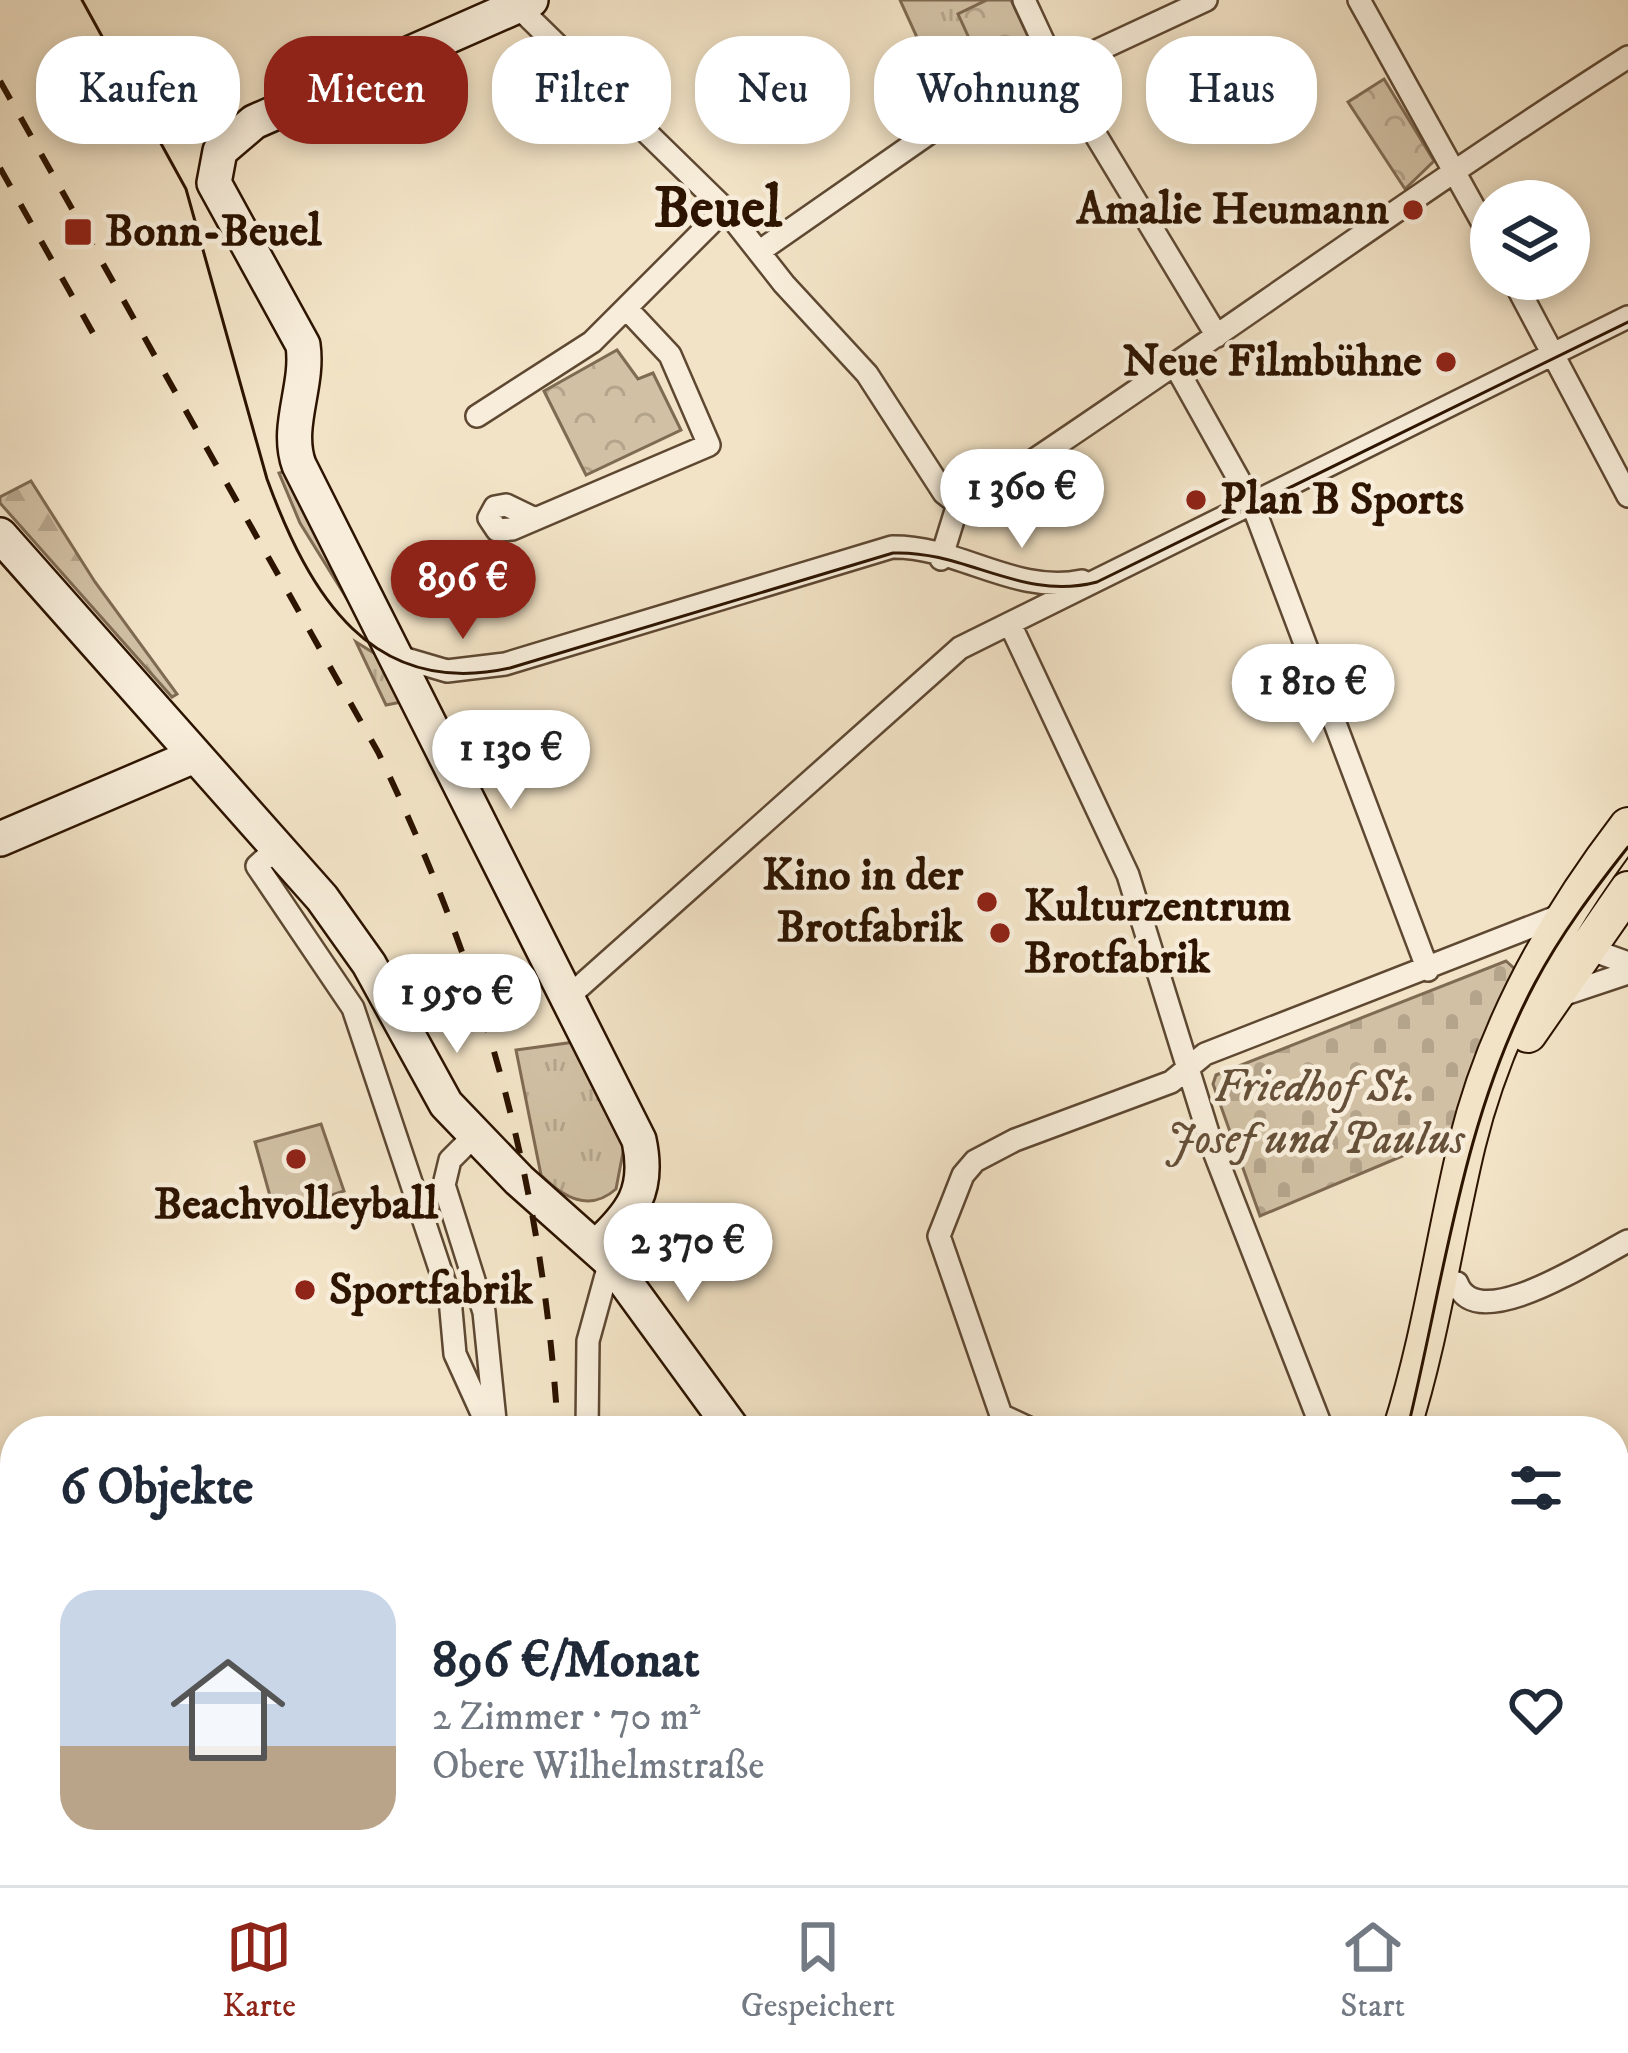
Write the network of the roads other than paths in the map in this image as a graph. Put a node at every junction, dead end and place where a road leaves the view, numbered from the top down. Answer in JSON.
{"nodes":[{"id":1,"x":1024,"y":0,"type":"edge"},
{"id":2,"x":1206,"y":0,"type":"edge"},
{"id":3,"x":1359,"y":0,"type":"edge"},
{"id":4,"x":520,"y":2,"type":"edge"},
{"id":5,"x":1041,"y":36,"type":"edge"},
{"id":6,"x":1122,"y":40,"type":"edge"},
{"id":7,"x":1628,"y":57,"type":"edge"},
{"id":8,"x":913,"y":144,"type":"edge"},
{"id":9,"x":1101,"y":144,"type":"edge"},
{"id":10,"x":1454,"y":168,"type":"junction"},
{"id":11,"x":1470,"y":198,"type":"edge"},
{"id":12,"x":725,"y":209,"type":"junction"},
{"id":13,"x":760,"y":250,"type":"junction"},
{"id":14,"x":1524,"y":300,"type":"edge"},
{"id":15,"x":626,"y":308,"type":"junction"},
{"id":16,"x":1628,"y":316,"type":"edge"},
{"id":17,"x":1217,"y":336,"type":"junction"},
{"id":18,"x":1552,"y":354,"type":"junction"},
{"id":19,"x":1176,"y":367,"type":"junction"},
{"id":20,"x":477,"y":416,"type":"dead end"},
{"id":21,"x":1628,"y":496,"type":"edge"},
{"id":22,"x":1252,"y":503,"type":"junction"},
{"id":23,"x":958,"y":504,"type":"junction"},
{"id":24,"x":535,"y":519,"type":"dead end"},
{"id":25,"x":0,"y":535,"type":"edge"},
{"id":26,"x":942,"y":555,"type":"junction"},
{"id":27,"x":1100,"y":578,"type":"junction"},
{"id":28,"x":1010,"y":624,"type":"junction"},
{"id":29,"x":395,"y":656,"type":"junction"},
{"id":30,"x":194,"y":756,"type":"junction"},
{"id":31,"x":1628,"y":826,"type":"edge"},
{"id":32,"x":0,"y":839,"type":"edge"},
{"id":33,"x":278,"y":847,"type":"junction"},
{"id":34,"x":1628,"y":890,"type":"edge"},
{"id":35,"x":1500,"y":942,"type":"junction"},
{"id":36,"x":1557,"y":955,"type":"junction"},
{"id":37,"x":1628,"y":963,"type":"edge"},
{"id":38,"x":1428,"y":970,"type":"junction"},
{"id":39,"x":1628,"y":974,"type":"edge"},
{"id":40,"x":567,"y":998,"type":"junction"},
{"id":41,"x":1188,"y":1068,"type":"junction"},
{"id":42,"x":473,"y":1136,"type":"junction"},
{"id":43,"x":1628,"y":1241,"type":"edge"},
{"id":44,"x":603,"y":1254,"type":"junction"},
{"id":45,"x":1457,"y":1282,"type":"junction"},
{"id":46,"x":486,"y":1416,"type":"edge"},
{"id":47,"x":492,"y":1416,"type":"edge"},
{"id":48,"x":587,"y":1416,"type":"edge"},
{"id":49,"x":723,"y":1416,"type":"edge"},
{"id":50,"x":999,"y":1416,"type":"edge"},
{"id":51,"x":1317,"y":1416,"type":"edge"},
{"id":52,"x":1404,"y":1416,"type":"edge"},
{"id":53,"x":1426,"y":1416,"type":"edge"}],
"edges":[{"from":1,"to":5,"type":"street"},
{"from":2,"to":6,"type":"street"},
{"from":3,"to":10,"type":"street"},
{"from":4,"to":12,"type":"street"},
{"from":4,"to":29,"type":"street"},
{"from":7,"to":10,"type":"street"},
{"from":8,"to":13,"type":"street"},
{"from":9,"to":17,"type":"street"},
{"from":10,"to":11,"type":"street"},
{"from":10,"to":17,"type":"street"},
{"from":12,"to":13,"type":"street"},
{"from":12,"to":15,"type":"street"},
{"from":13,"to":23,"type":"street"},
{"from":14,"to":18,"type":"street"},
{"from":15,"to":20,"type":"street"},
{"from":15,"to":24,"type":"street"},
{"from":16,"to":18,"type":"street"},
{"from":17,"to":19,"type":"street"},
{"from":18,"to":21,"type":"street"},
{"from":18,"to":22,"type":"street"},
{"from":19,"to":22,"type":"street"},
{"from":19,"to":23,"type":"street"},
{"from":22,"to":27,"type":"street"},
{"from":22,"to":38,"type":"street"},
{"from":23,"to":26,"type":"street"},
{"from":25,"to":30,"type":"street"},
{"from":26,"to":27,"type":"street"},
{"from":26,"to":29,"type":"street"},
{"from":27,"to":28,"type":"street"},
{"from":28,"to":40,"type":"street"},
{"from":28,"to":41,"type":"street"},
{"from":29,"to":40,"type":"street"},
{"from":30,"to":32,"type":"street"},
{"from":30,"to":33,"type":"street"},
{"from":31,"to":36,"type":"main road"},
{"from":33,"to":42,"type":"street"},
{"from":33,"to":46,"type":"street"},
{"from":34,"to":36,"type":"main road"},
{"from":35,"to":36,"type":"street"},
{"from":35,"to":36,"type":"street"},
{"from":35,"to":38,"type":"street"},
{"from":36,"to":37,"type":"street"},
{"from":36,"to":39,"type":"street"},
{"from":36,"to":45,"type":"main road"},
{"from":36,"to":52,"type":"main road"},
{"from":38,"to":41,"type":"street"},
{"from":40,"to":44,"type":"street"},
{"from":41,"to":50,"type":"street"},
{"from":41,"to":51,"type":"street"},
{"from":42,"to":44,"type":"street"},
{"from":42,"to":47,"type":"street"},
{"from":43,"to":45,"type":"street"},
{"from":44,"to":48,"type":"street"},
{"from":44,"to":49,"type":"street"},
{"from":45,"to":53,"type":"main road"}]}
